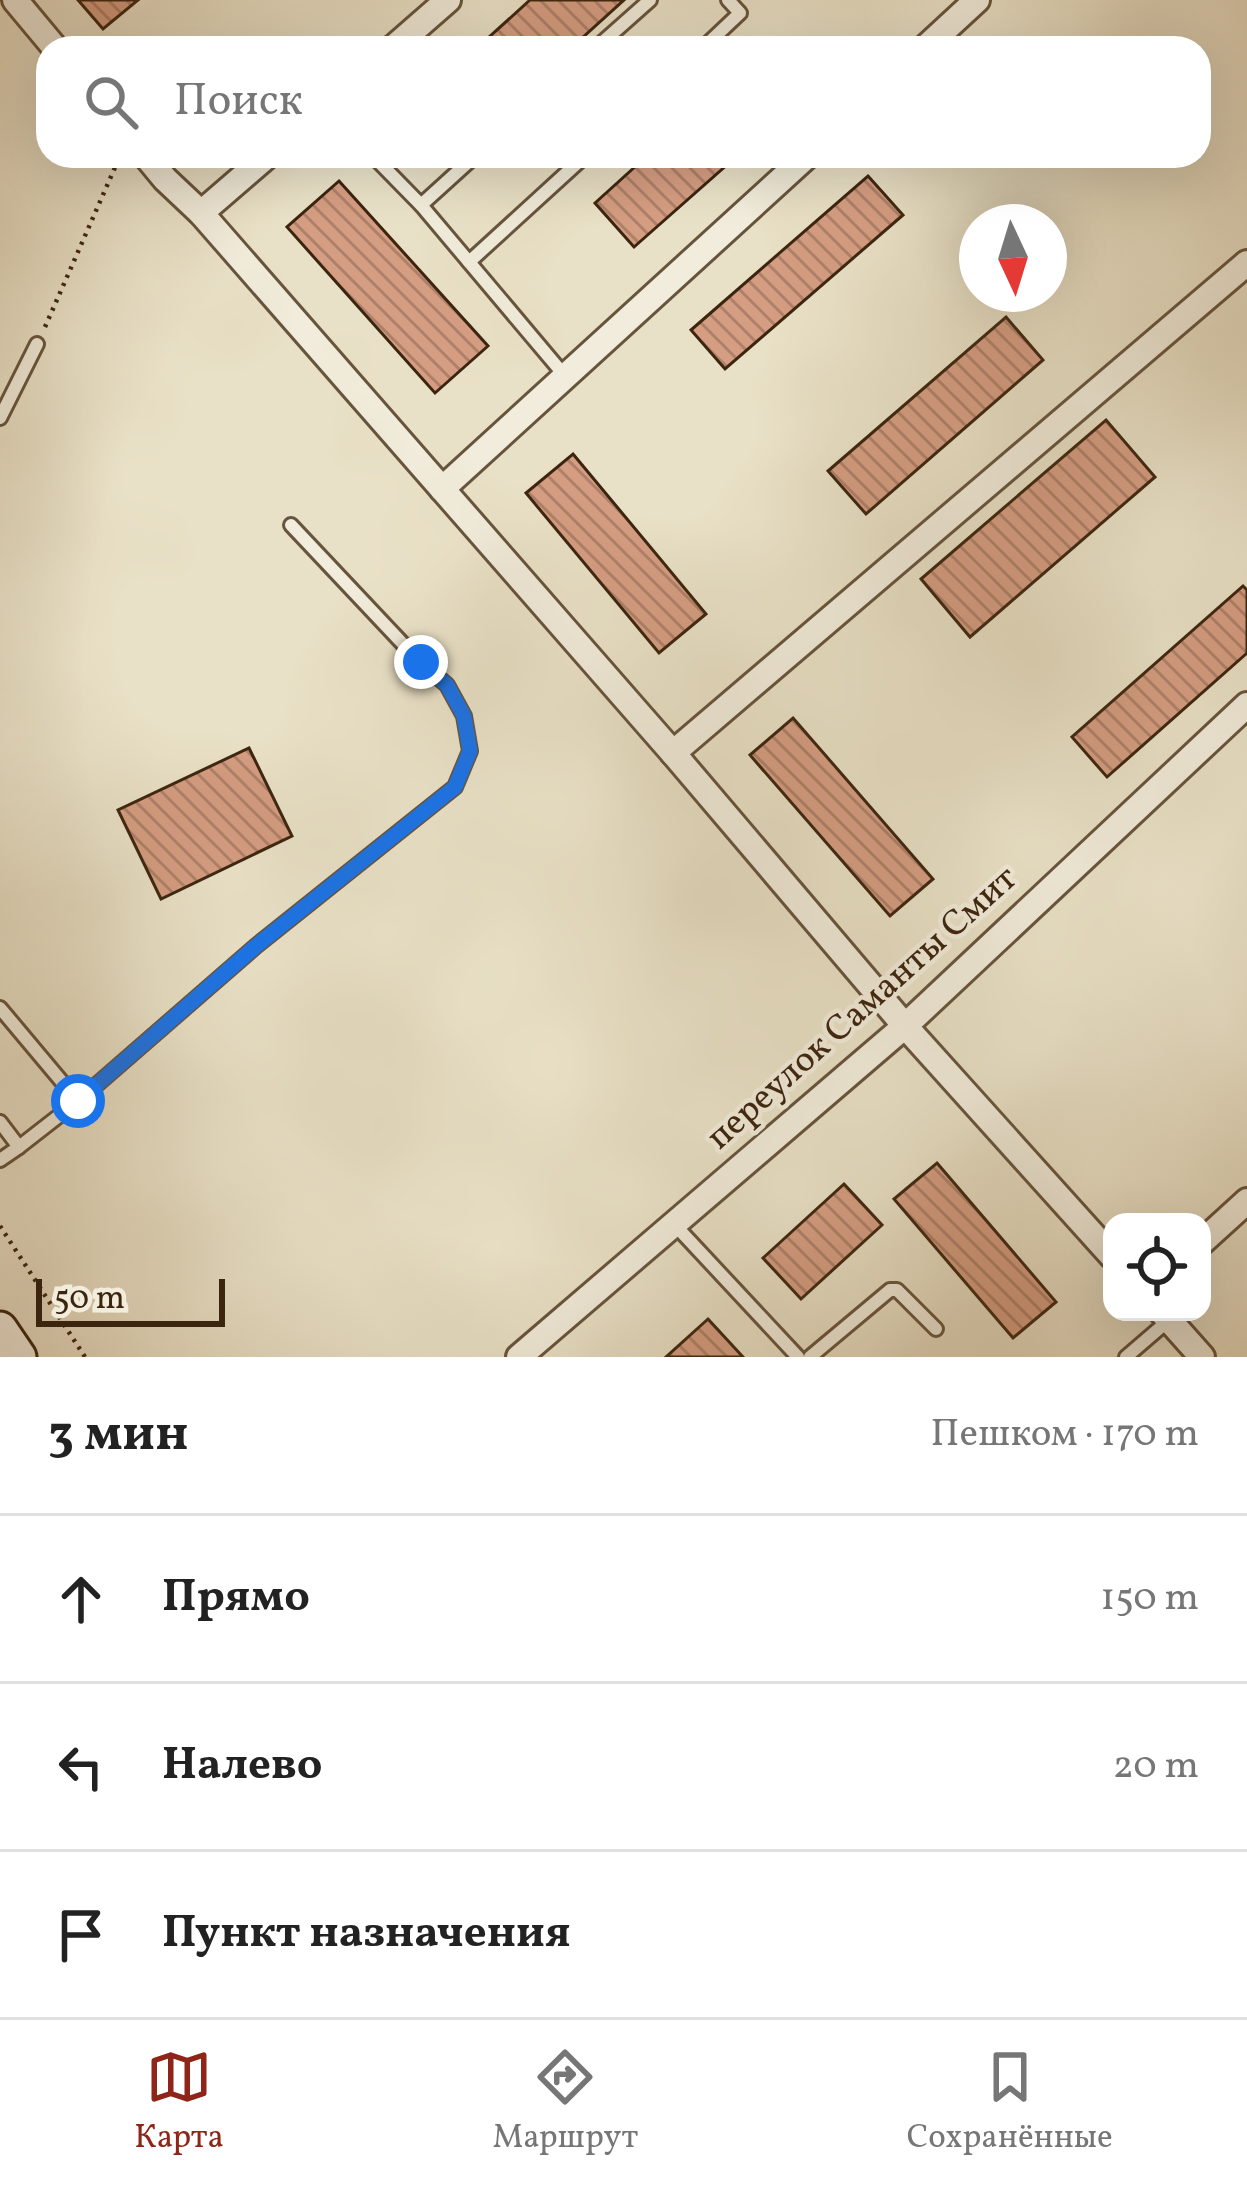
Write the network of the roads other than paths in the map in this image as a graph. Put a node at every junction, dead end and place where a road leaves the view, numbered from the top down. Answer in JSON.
{"nodes":[{"id":1,"x":15,"y":0,"type":"edge"},
{"id":2,"x":448,"y":0,"type":"edge"},
{"id":3,"x":650,"y":0,"type":"edge"},
{"id":4,"x":728,"y":0,"type":"edge"},
{"id":5,"x":977,"y":0,"type":"edge"},
{"id":6,"x":46,"y":36,"type":"edge"},
{"id":7,"x":407,"y":36,"type":"edge"},
{"id":8,"x":610,"y":36,"type":"edge"},
{"id":9,"x":716,"y":36,"type":"edge"},
{"id":10,"x":938,"y":36,"type":"edge"},
{"id":11,"x":156,"y":168,"type":"edge"},
{"id":12,"x":253,"y":168,"type":"edge"},
{"id":13,"x":385,"y":168,"type":"edge"},
{"id":14,"x":462,"y":168,"type":"edge"},
{"id":15,"x":572,"y":168,"type":"edge"},
{"id":16,"x":794,"y":168,"type":"edge"},
{"id":17,"x":421,"y":205,"type":"junction"},
{"id":18,"x":201,"y":213,"type":"junction"},
{"id":19,"x":470,"y":262,"type":"junction"},
{"id":20,"x":1247,"y":263,"type":"edge"},
{"id":21,"x":37,"y":344,"type":"road end"},
{"id":22,"x":566,"y":376,"type":"junction"},
{"id":23,"x":0,"y":418,"type":"edge"},
{"id":24,"x":442,"y":489,"type":"junction"},
{"id":25,"x":291,"y":525,"type":"dead end"},
{"id":26,"x":1247,"y":705,"type":"edge"},
{"id":27,"x":673,"y":753,"type":"junction"},
{"id":28,"x":0,"y":1008,"type":"edge"},
{"id":29,"x":905,"y":1026,"type":"junction"},
{"id":30,"x":78,"y":1101,"type":"junction"},
{"id":31,"x":0,"y":1122,"type":"edge"},
{"id":32,"x":20,"y":1148,"type":"junction"},
{"id":33,"x":0,"y":1160,"type":"edge"},
{"id":34,"x":1247,"y":1201,"type":"edge"},
{"id":35,"x":674,"y":1224,"type":"junction"},
{"id":36,"x":1211,"y":1234,"type":"edge"},
{"id":37,"x":1103,"y":1246,"type":"edge"},
{"id":38,"x":1160,"y":1321,"type":"edge"},
{"id":39,"x":1170,"y":1321,"type":"edge"},
{"id":40,"x":936,"y":1329,"type":"dead end"},
{"id":41,"x":0,"y":1330,"type":"edge"},
{"id":42,"x":19,"y":1357,"type":"edge"},
{"id":43,"x":519,"y":1357,"type":"edge"},
{"id":44,"x":798,"y":1357,"type":"edge"},
{"id":45,"x":810,"y":1357,"type":"edge"},
{"id":46,"x":1126,"y":1357,"type":"edge"},
{"id":47,"x":1202,"y":1357,"type":"edge"}],
"edges":[{"from":1,"to":6,"type":"street"},
{"from":2,"to":7,"type":"street"},
{"from":3,"to":8,"type":"lane"},
{"from":4,"to":9,"type":"lane"},
{"from":5,"to":10,"type":"street"},
{"from":11,"to":18,"type":"street"},
{"from":12,"to":18,"type":"street"},
{"from":13,"to":17,"type":"lane"},
{"from":14,"to":17,"type":"lane"},
{"from":15,"to":19,"type":"lane"},
{"from":16,"to":22,"type":"street"},
{"from":17,"to":19,"type":"lane"},
{"from":18,"to":24,"type":"street"},
{"from":19,"to":22,"type":"lane"},
{"from":20,"to":27,"type":"street"},
{"from":21,"to":23,"type":"lane"},
{"from":22,"to":24,"type":"street"},
{"from":24,"to":27,"type":"street"},
{"from":25,"to":30,"type":"lane"},
{"from":26,"to":29,"type":"street","name":"переулок Саманты Смит"},
{"from":27,"to":29,"type":"street"},
{"from":28,"to":30,"type":"lane"},
{"from":29,"to":35,"type":"street","name":"переулок Саманты Смит"},
{"from":29,"to":37,"type":"street"},
{"from":30,"to":32,"type":"lane"},
{"from":31,"to":32,"type":"lane"},
{"from":32,"to":33,"type":"lane"},
{"from":34,"to":36,"type":"street"},
{"from":35,"to":43,"type":"street","name":"переулок Саманты Смит"},
{"from":35,"to":44,"type":"lane"},
{"from":38,"to":46,"type":"lane"},
{"from":39,"to":47,"type":"street"},
{"from":40,"to":45,"type":"lane"},
{"from":41,"to":42,"type":"street"}]}
